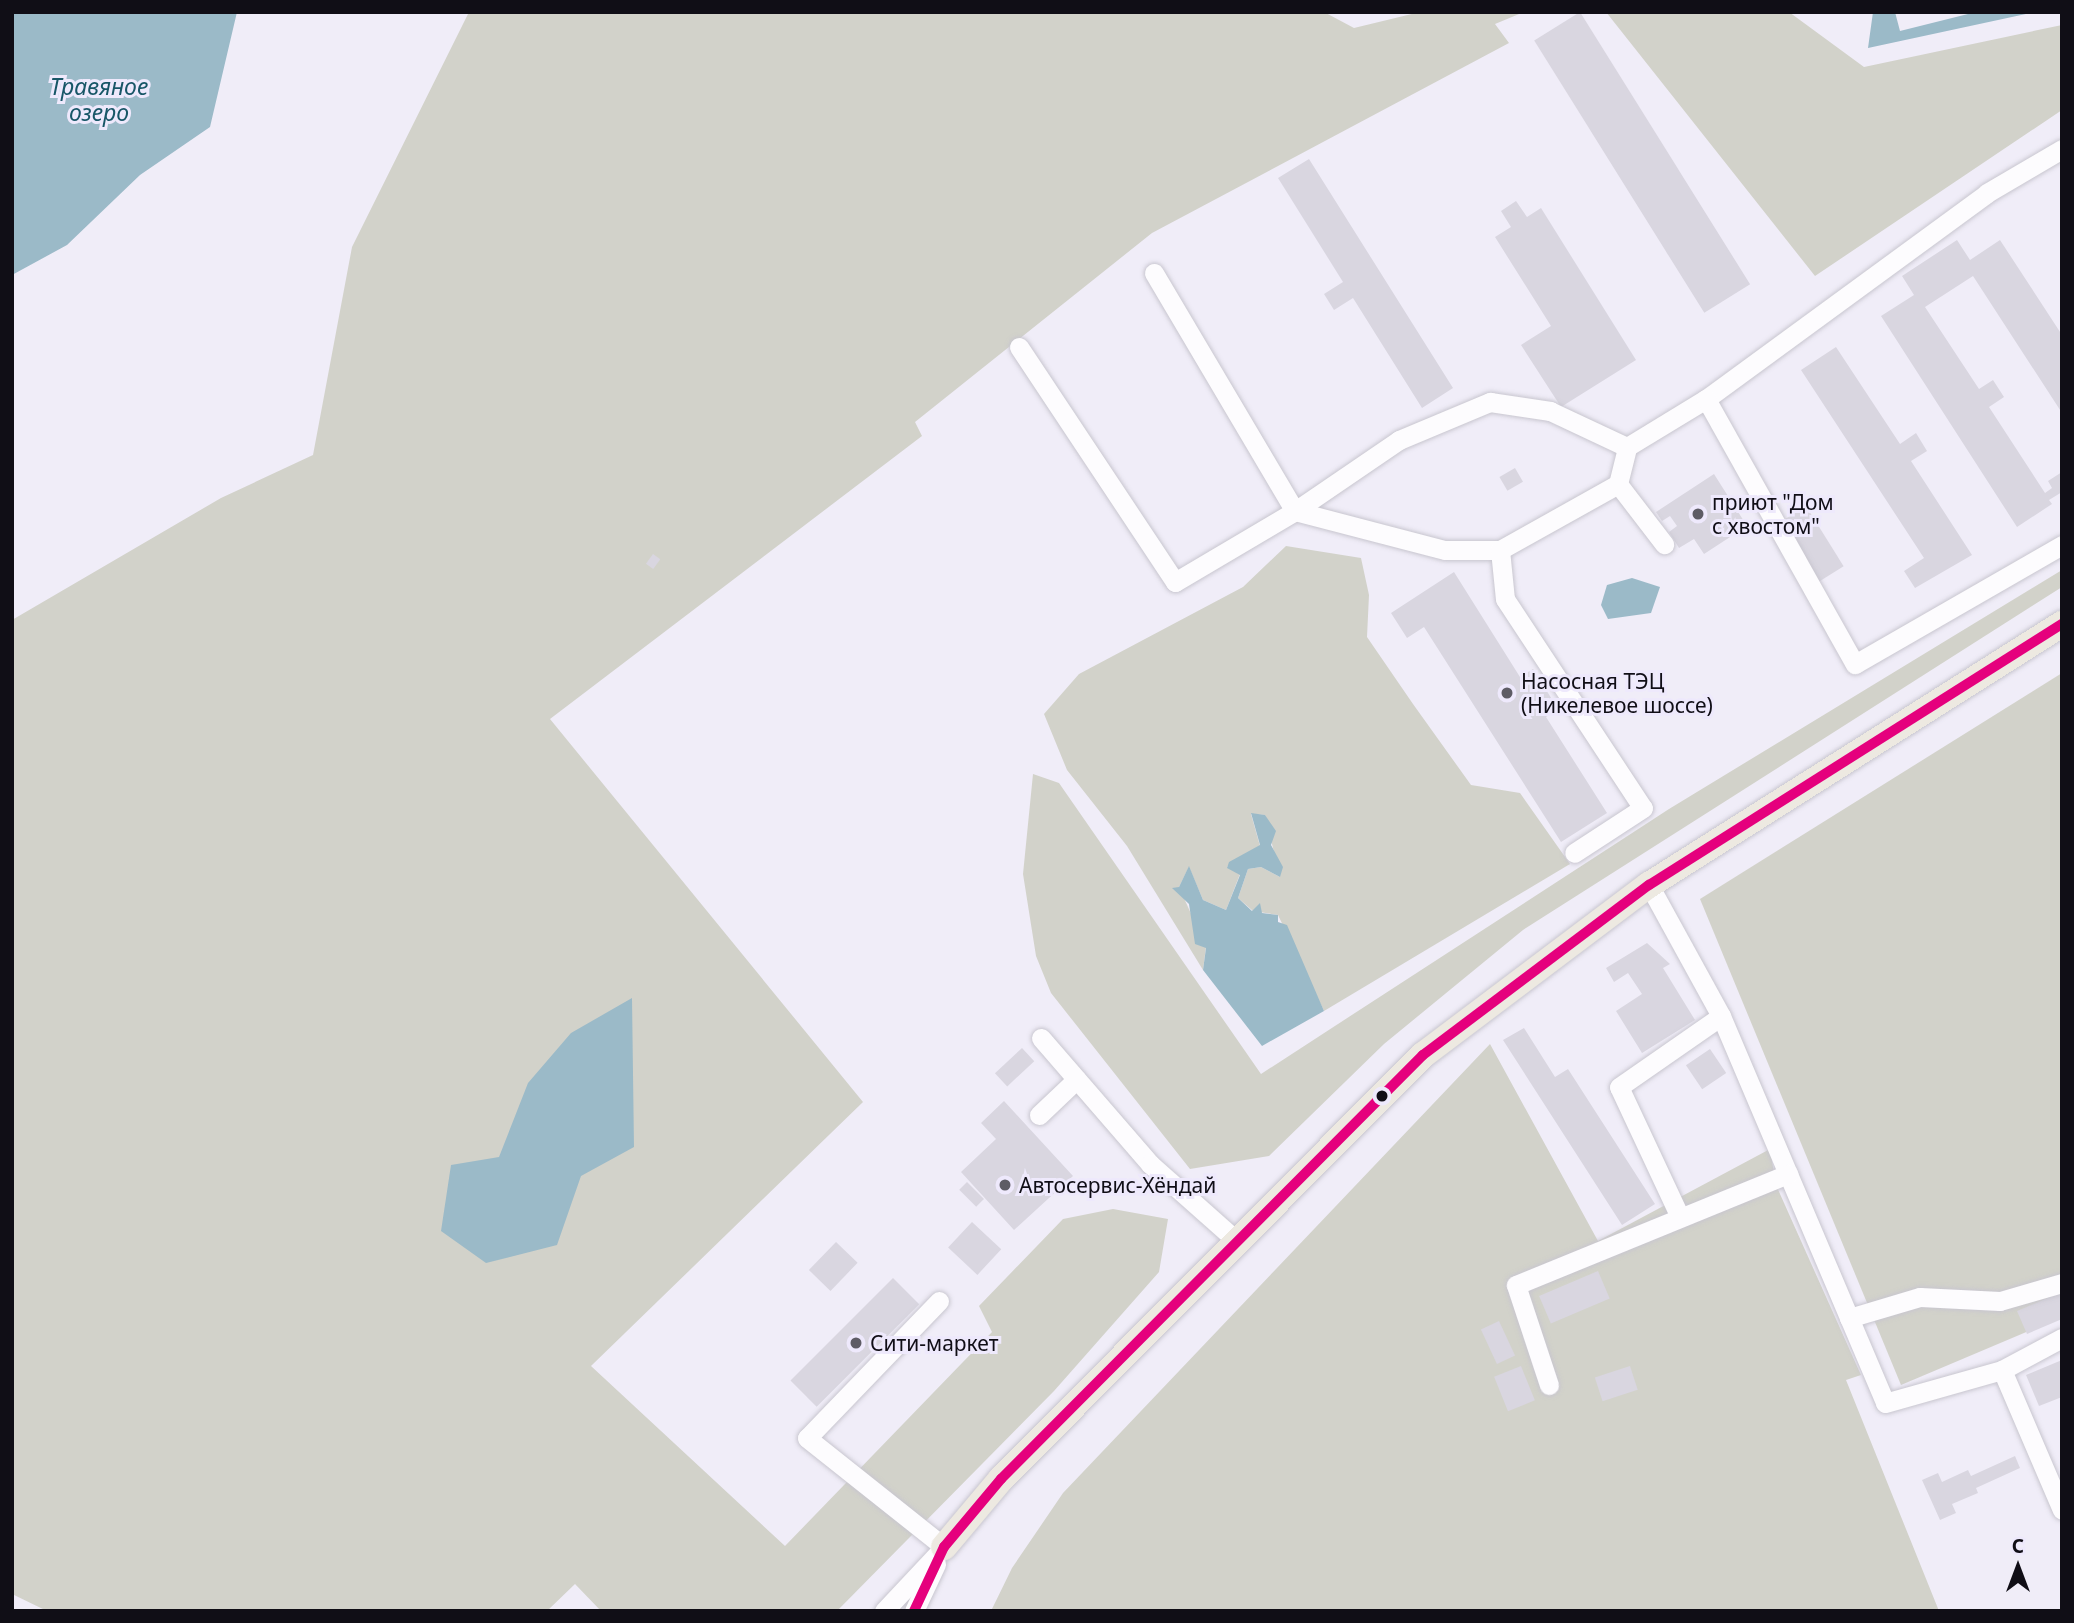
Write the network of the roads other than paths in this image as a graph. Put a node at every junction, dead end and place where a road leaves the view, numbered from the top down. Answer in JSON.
{"nodes":[{"id":1,"x":2062,"y":149,"type":"edge"},
{"id":2,"x":1154,"y":273,"type":"dead end"},
{"id":3,"x":1019,"y":347,"type":"dead end"},
{"id":4,"x":1706,"y":399,"type":"junction"},
{"id":5,"x":1627,"y":447,"type":"junction"},
{"id":6,"x":1618,"y":484,"type":"junction"},
{"id":7,"x":1295,"y":511,"type":"junction"},
{"id":8,"x":1664,"y":544,"type":"dead end"},
{"id":9,"x":2062,"y":545,"type":"edge"},
{"id":10,"x":1500,"y":550,"type":"junction"},
{"id":11,"x":2062,"y":624,"type":"edge"},
{"id":12,"x":1574,"y":853,"type":"dead end"},
{"id":13,"x":1649,"y":885,"type":"junction"},
{"id":14,"x":1721,"y":1016,"type":"junction"},
{"id":15,"x":1041,"y":1038,"type":"dead end"},
{"id":16,"x":1077,"y":1079,"type":"junction"},
{"id":17,"x":1039,"y":1115,"type":"dead end"},
{"id":18,"x":1788,"y":1174,"type":"junction"},
{"id":19,"x":1679,"y":1215,"type":"junction"},
{"id":20,"x":1238,"y":1242,"type":"junction"},
{"id":21,"x":2062,"y":1283,"type":"edge"},
{"id":22,"x":939,"y":1301,"type":"dead end"},
{"id":23,"x":1849,"y":1318,"type":"junction"},
{"id":24,"x":2062,"y":1338,"type":"edge"},
{"id":25,"x":2001,"y":1370,"type":"junction"},
{"id":26,"x":1549,"y":1385,"type":"dead end"},
{"id":27,"x":2062,"y":1510,"type":"edge"},
{"id":28,"x":944,"y":1547,"type":"junction"},
{"id":29,"x":884,"y":1611,"type":"edge"},
{"id":30,"x":914,"y":1611,"type":"edge"}],
"edges":[{"from":1,"to":4,"type":"street"},
{"from":2,"to":7,"type":"street"},
{"from":3,"to":7,"type":"street"},
{"from":4,"to":5,"type":"street"},
{"from":4,"to":9,"type":"street"},
{"from":5,"to":6,"type":"street"},
{"from":5,"to":7,"type":"street"},
{"from":6,"to":8,"type":"street"},
{"from":6,"to":10,"type":"street"},
{"from":7,"to":10,"type":"street"},
{"from":10,"to":12,"type":"street"},
{"from":11,"to":13,"type":"main road"},
{"from":13,"to":14,"type":"street"},
{"from":13,"to":20,"type":"main road"},
{"from":14,"to":18,"type":"street"},
{"from":14,"to":19,"type":"street"},
{"from":15,"to":16,"type":"street"},
{"from":16,"to":17,"type":"street"},
{"from":16,"to":20,"type":"street"},
{"from":18,"to":19,"type":"street"},
{"from":18,"to":23,"type":"street"},
{"from":19,"to":26,"type":"street"},
{"from":20,"to":28,"type":"main road"},
{"from":21,"to":23,"type":"street"},
{"from":22,"to":28,"type":"street"},
{"from":23,"to":25,"type":"street"},
{"from":24,"to":25,"type":"street"},
{"from":25,"to":27,"type":"street"},
{"from":28,"to":29,"type":"street"},
{"from":28,"to":30,"type":"street"}]}
